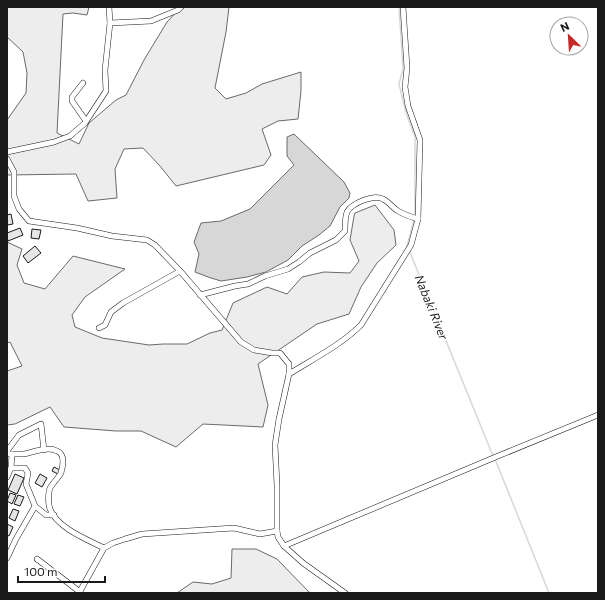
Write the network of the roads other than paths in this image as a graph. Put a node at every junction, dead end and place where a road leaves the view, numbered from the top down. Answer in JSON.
{"nodes":[{"id":1,"x":109,"y":7,"type":"edge"},
{"id":2,"x":181,"y":7,"type":"edge"},
{"id":3,"x":403,"y":7,"type":"edge"},
{"id":4,"x":110,"y":23,"type":"junction"},
{"id":5,"x":83,"y":83,"type":"dead end"},
{"id":6,"x":86,"y":121,"type":"junction"},
{"id":7,"x":7,"y":152,"type":"edge"},
{"id":8,"x":7,"y":159,"type":"edge"},
{"id":9,"x":418,"y":219,"type":"junction"},
{"id":10,"x":180,"y":271,"type":"junction"},
{"id":11,"x":200,"y":295,"type":"junction"},
{"id":12,"x":99,"y":328,"type":"dead end"},
{"id":13,"x":289,"y":374,"type":"junction"},
{"id":14,"x":598,"y":415,"type":"edge"},
{"id":15,"x":44,"y":450,"type":"junction"},
{"id":16,"x":9,"y":453,"type":"edge"},
{"id":17,"x":11,"y":468,"type":"junction"},
{"id":18,"x":7,"y":477,"type":"edge"},
{"id":19,"x":36,"y":506,"type":"junction"},
{"id":20,"x":54,"y":515,"type":"junction"},
{"id":21,"x":277,"y":531,"type":"junction"},
{"id":22,"x":284,"y":546,"type":"junction"},
{"id":23,"x":104,"y":548,"type":"junction"},
{"id":24,"x":7,"y":558,"type":"edge"},
{"id":25,"x":37,"y":559,"type":"dead end"},
{"id":26,"x":80,"y":593,"type":"edge"},
{"id":27,"x":345,"y":593,"type":"edge"}],
"edges":[{"from":1,"to":4,"type":"street"},
{"from":2,"to":4,"type":"street"},
{"from":3,"to":9,"type":"street"},
{"from":4,"to":6,"type":"street"},
{"from":5,"to":6,"type":"street"},
{"from":6,"to":7,"type":"street"},
{"from":8,"to":10,"type":"street"},
{"from":9,"to":11,"type":"street"},
{"from":9,"to":13,"type":"street"},
{"from":10,"to":11,"type":"street"},
{"from":10,"to":12,"type":"street"},
{"from":11,"to":13,"type":"street"},
{"from":13,"to":21,"type":"street"},
{"from":14,"to":22,"type":"street"},
{"from":15,"to":16,"type":"street"},
{"from":15,"to":16,"type":"street"},
{"from":15,"to":20,"type":"street"},
{"from":16,"to":17,"type":"street"},
{"from":17,"to":18,"type":"street"},
{"from":17,"to":19,"type":"street"},
{"from":19,"to":20,"type":"street"},
{"from":19,"to":24,"type":"street"},
{"from":20,"to":23,"type":"street"},
{"from":21,"to":22,"type":"street"},
{"from":21,"to":23,"type":"street"},
{"from":22,"to":27,"type":"street"},
{"from":23,"to":26,"type":"street"},
{"from":25,"to":26,"type":"street"}]}
